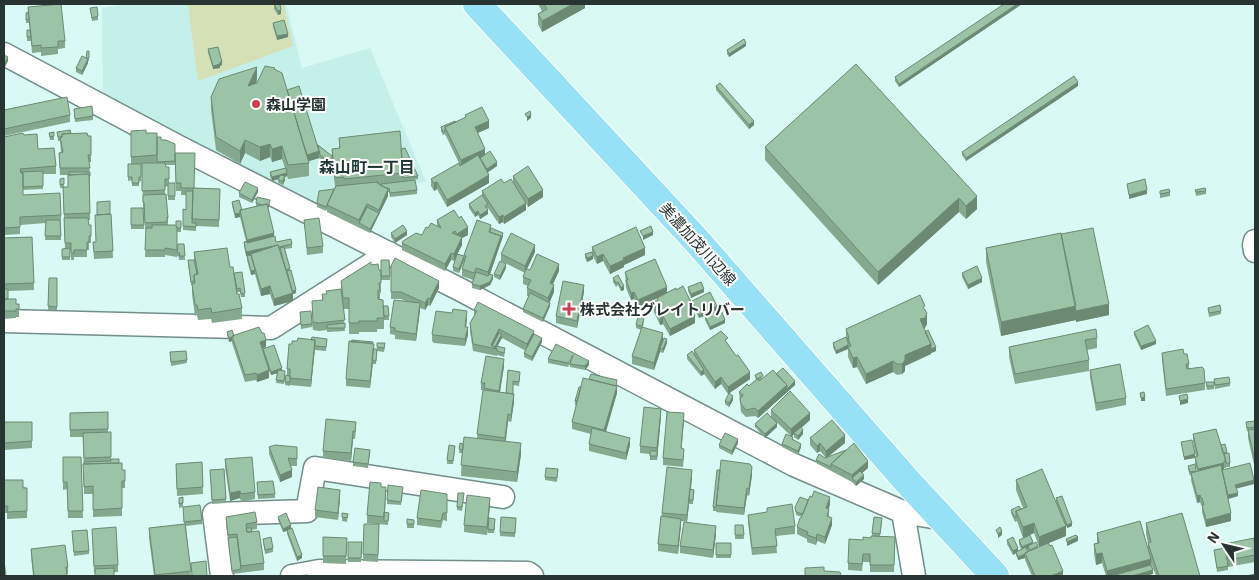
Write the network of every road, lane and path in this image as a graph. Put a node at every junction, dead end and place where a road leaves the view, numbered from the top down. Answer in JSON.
{"nodes":[{"id":1,"x":477,"y":4,"type":"edge"},
{"id":2,"x":4,"y":54,"type":"edge"},
{"id":3,"x":1255,"y":241,"type":"edge"},
{"id":4,"x":1255,"y":251,"type":"edge"},
{"id":5,"x":389,"y":253,"type":"junction"},
{"id":6,"x":4,"y":321,"type":"edge"},
{"id":7,"x":502,"y":497,"type":"dead end"},
{"id":8,"x":903,"y":512,"type":"junction"},
{"id":9,"x":944,"y":519,"type":"junction"},
{"id":10,"x":222,"y":576,"type":"edge"},
{"id":11,"x":292,"y":576,"type":"edge"},
{"id":12,"x":532,"y":576,"type":"edge"},
{"id":13,"x":914,"y":576,"type":"edge"},
{"id":14,"x":996,"y":576,"type":"edge"}],
"edges":[{"from":1,"to":9,"type":"main road","name":"美濃加茂川辺線"},
{"from":2,"to":5,"type":"street"},
{"from":3,"to":4,"type":"street"},
{"from":5,"to":6,"type":"street"},
{"from":5,"to":8,"type":"street"},
{"from":7,"to":10,"type":"street"},
{"from":8,"to":9,"type":"street"},
{"from":8,"to":13,"type":"street"},
{"from":9,"to":14,"type":"main road","name":"美濃加茂川辺線"},
{"from":11,"to":12,"type":"street"}]}
